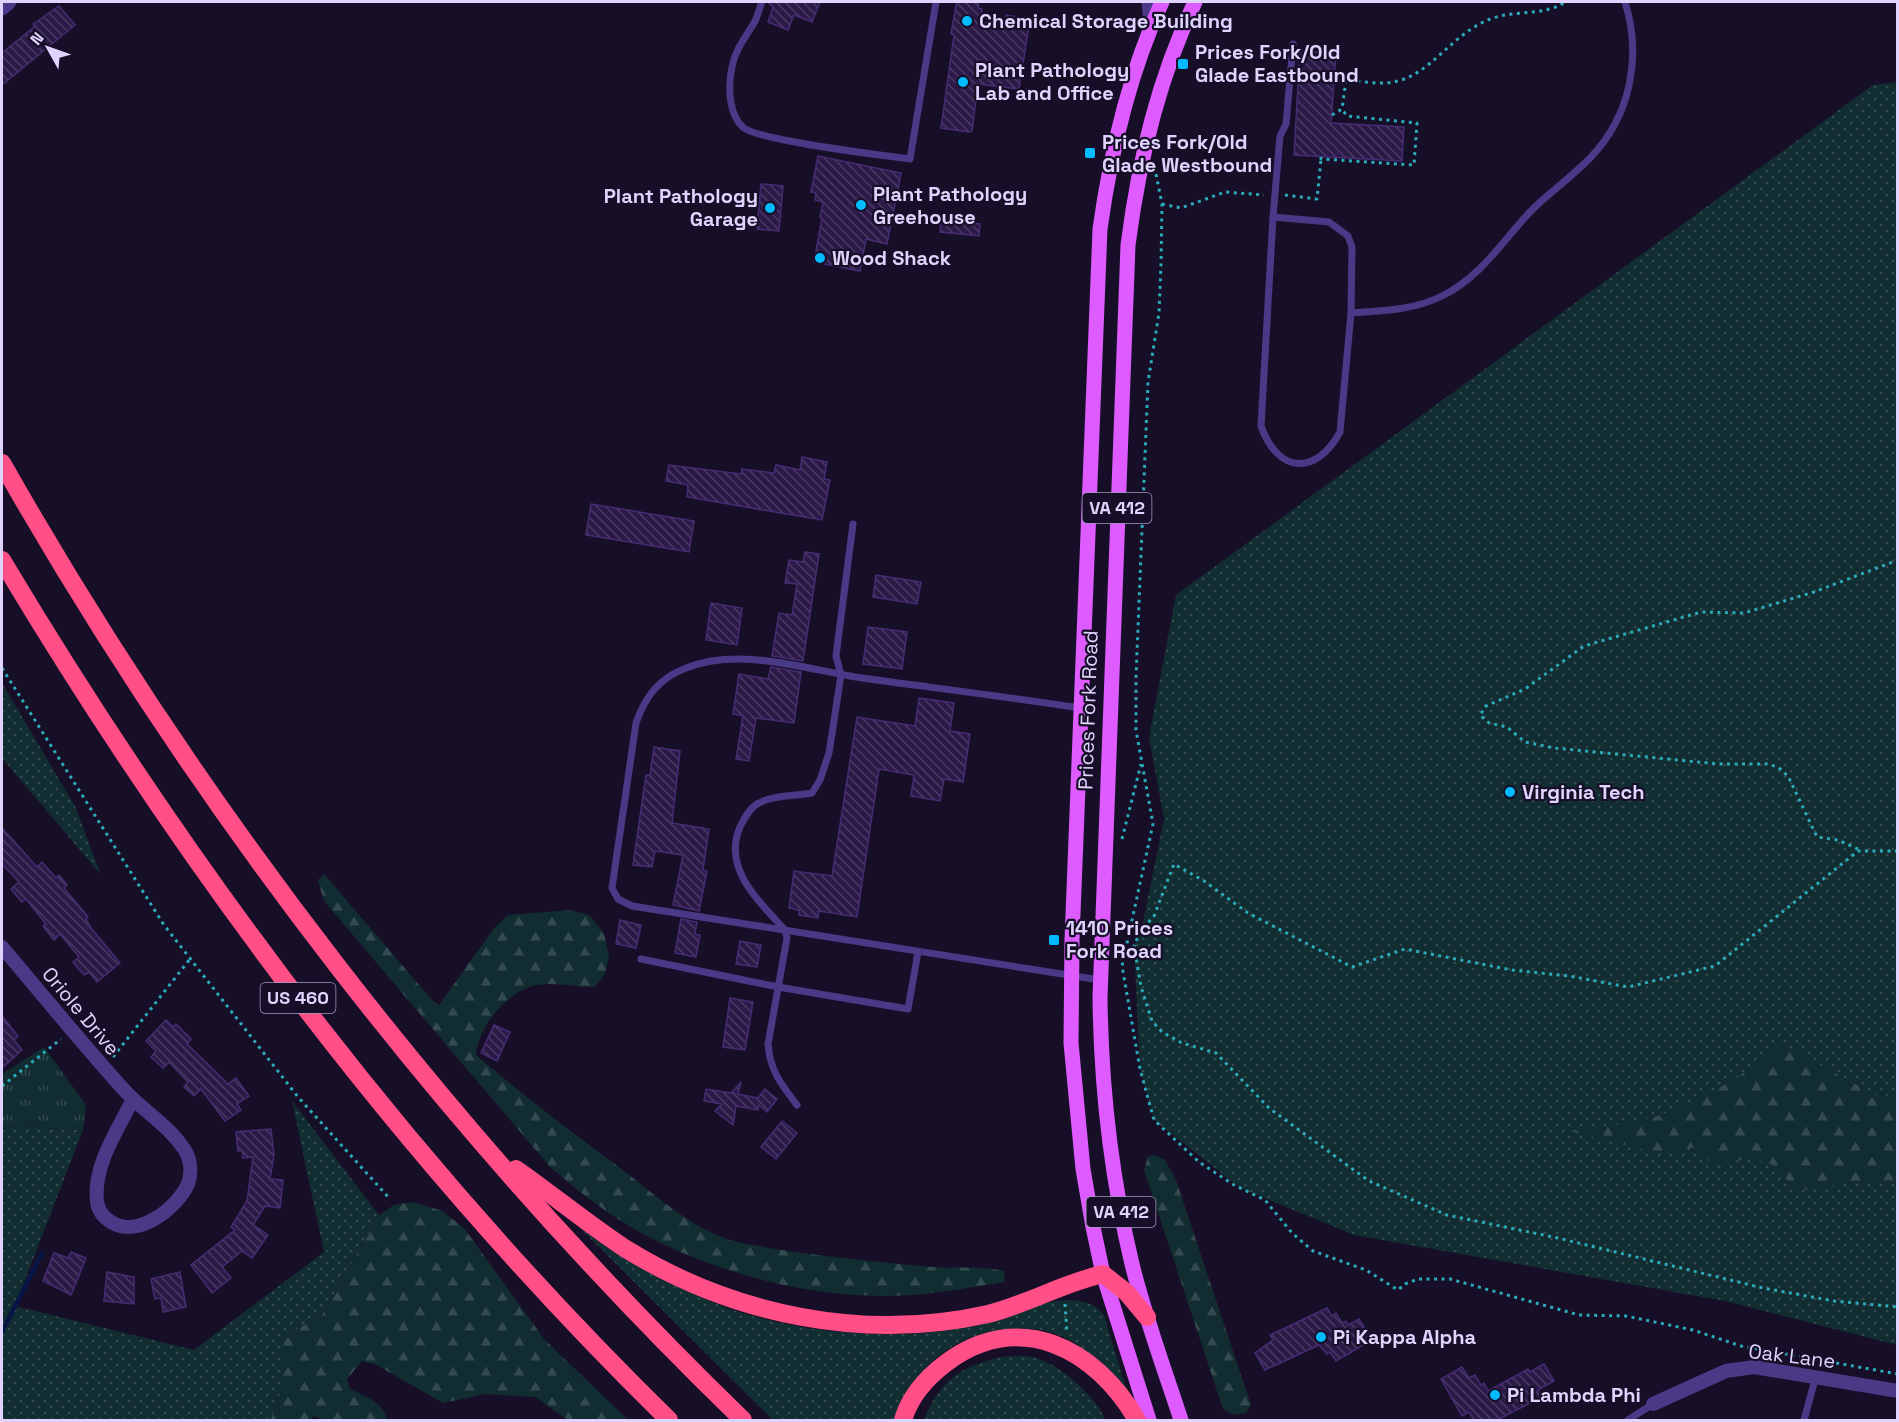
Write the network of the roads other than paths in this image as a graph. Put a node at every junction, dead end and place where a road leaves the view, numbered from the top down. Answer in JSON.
{"nodes":[{"id":1,"x":9,"y":2,"type":"edge"},
{"id":2,"x":762,"y":2,"type":"edge"},
{"id":3,"x":936,"y":2,"type":"edge"},
{"id":4,"x":1149,"y":2,"type":"edge"},
{"id":5,"x":1162,"y":2,"type":"edge"},
{"id":6,"x":1195,"y":2,"type":"edge"},
{"id":7,"x":1625,"y":2,"type":"edge"},
{"id":8,"x":2,"y":8,"type":"edge"},
{"id":9,"x":1151,"y":26,"type":"junction"},
{"id":10,"x":1293,"y":44,"type":"dead end"},
{"id":11,"x":1273,"y":217,"type":"junction"},
{"id":12,"x":1351,"y":313,"type":"junction"},
{"id":13,"x":2,"y":463,"type":"edge"},
{"id":14,"x":853,"y":524,"type":"dead end"},
{"id":15,"x":2,"y":560,"type":"edge"},
{"id":16,"x":841,"y":675,"type":"junction"},
{"id":17,"x":1080,"y":708,"type":"junction"},
{"id":18,"x":785,"y":930,"type":"junction"},
{"id":19,"x":2,"y":946,"type":"edge"},
{"id":20,"x":918,"y":952,"type":"junction"},
{"id":21,"x":641,"y":959,"type":"dead end"},
{"id":22,"x":1071,"y":976,"type":"junction"},
{"id":23,"x":1100,"y":980,"type":"junction"},
{"id":24,"x":778,"y":987,"type":"junction"},
{"id":25,"x":133,"y":1099,"type":"junction"},
{"id":26,"x":797,"y":1105,"type":"dead end"},
{"id":27,"x":490,"y":1151,"type":"junction"},
{"id":28,"x":1103,"y":1274,"type":"junction"},
{"id":29,"x":1147,"y":1317,"type":"junction"},
{"id":30,"x":1816,"y":1376,"type":"junction"},
{"id":31,"x":1898,"y":1391,"type":"edge"},
{"id":32,"x":1653,"y":1404,"type":"joint"},
{"id":33,"x":669,"y":1420,"type":"edge"},
{"id":34,"x":743,"y":1420,"type":"edge"},
{"id":35,"x":903,"y":1420,"type":"edge"},
{"id":36,"x":1137,"y":1420,"type":"edge"},
{"id":37,"x":1149,"y":1420,"type":"edge"},
{"id":38,"x":1181,"y":1420,"type":"edge"},
{"id":39,"x":1628,"y":1420,"type":"edge"},
{"id":40,"x":1804,"y":1420,"type":"edge"}],
"edges":[{"from":1,"to":8,"type":"street"},
{"from":2,"to":3,"type":"lane"},
{"from":4,"to":9,"type":"street"},
{"from":5,"to":9,"type":"main road","name":"Prices Fork Road","number":"VA 412"},
{"from":6,"to":23,"type":"main road","name":"Prices Fork Road","number":"VA 412"},
{"from":7,"to":12,"type":"lane"},
{"from":9,"to":17,"type":"main road","name":"Prices Fork Road","number":"VA 412"},
{"from":10,"to":11,"type":"lane"},
{"from":11,"to":12,"type":"lane"},
{"from":11,"to":12,"type":"lane"},
{"from":13,"to":27,"type":"highway","number":"US 460"},
{"from":14,"to":16,"type":"lane"},
{"from":15,"to":33,"type":"highway","number":"US 460"},
{"from":16,"to":17,"type":"lane"},
{"from":16,"to":18,"type":"lane"},
{"from":16,"to":18,"type":"lane"},
{"from":17,"to":22,"type":"main road","name":"Prices Fork Road","number":"VA 412"},
{"from":18,"to":20,"type":"lane"},
{"from":18,"to":24,"type":"lane"},
{"from":19,"to":25,"type":"street","name":"Oriole Drive"},
{"from":20,"to":22,"type":"lane"},
{"from":20,"to":24,"type":"lane"},
{"from":21,"to":24,"type":"lane"},
{"from":22,"to":23,"type":"lane"},
{"from":22,"to":28,"type":"main road","name":"Prices Fork Road","number":"VA 412"},
{"from":23,"to":29,"type":"main road","name":"Prices Fork Road","number":"VA 412"},
{"from":24,"to":26,"type":"lane"},
{"from":25,"to":25,"type":"street","name":"Oriole Drive"},
{"from":27,"to":28,"type":"highway"},
{"from":27,"to":34,"type":"highway","number":"US 460"},
{"from":28,"to":29,"type":"highway"},
{"from":28,"to":37,"type":"main road","name":"Prices Fork Road","number":"VA 412"},
{"from":29,"to":38,"type":"main road","name":"Prices Fork Road","number":"VA 412"},
{"from":30,"to":31,"type":"street","name":"Oak Lane"},
{"from":30,"to":32,"type":"street","name":"Oak Lane"},
{"from":30,"to":40,"type":"lane"},
{"from":32,"to":39,"type":"lane"},
{"from":35,"to":36,"type":"highway"}]}
